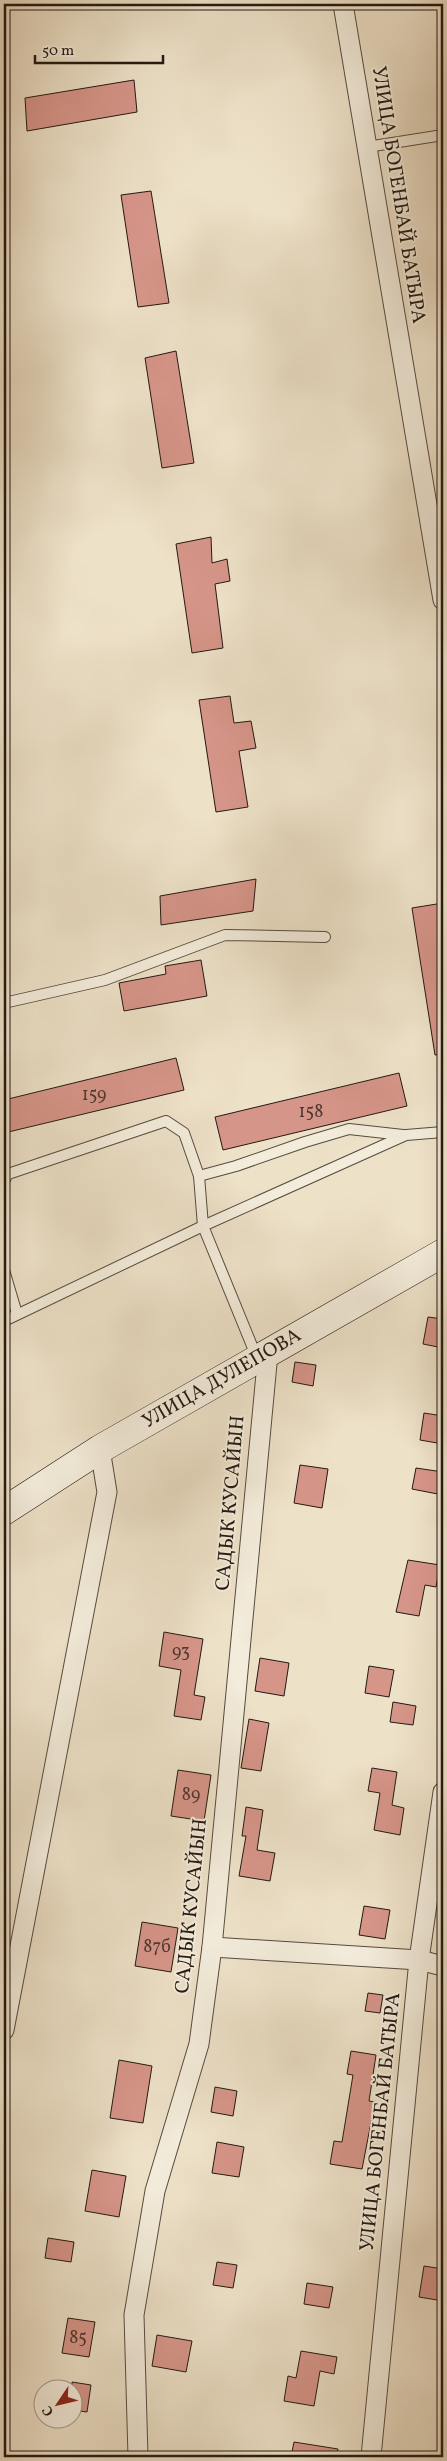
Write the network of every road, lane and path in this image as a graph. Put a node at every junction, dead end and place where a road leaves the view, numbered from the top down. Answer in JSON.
{"nodes":[{"id":1,"x":343,"y":4,"type":"edge"},
{"id":2,"x":443,"y":135,"type":"edge"},
{"id":3,"x":367,"y":147,"type":"junction"},
{"id":4,"x":443,"y":600,"type":"edge"},
{"id":5,"x":325,"y":937,"type":"dead end"},
{"id":6,"x":4,"y":1003,"type":"edge"},
{"id":7,"x":443,"y":1132,"type":"edge"},
{"id":8,"x":406,"y":1135,"type":"junction"},
{"id":9,"x":199,"y":1176,"type":"junction"},
{"id":10,"x":4,"y":1181,"type":"edge"},
{"id":11,"x":203,"y":1226,"type":"junction"},
{"id":12,"x":443,"y":1253,"type":"edge"},
{"id":13,"x":4,"y":1270,"type":"edge"},
{"id":14,"x":17,"y":1314,"type":"junction"},
{"id":15,"x":4,"y":1320,"type":"edge"},
{"id":16,"x":263,"y":1356,"type":"junction"},
{"id":17,"x":100,"y":1449,"type":"junction"},
{"id":18,"x":4,"y":1511,"type":"edge"},
{"id":19,"x":443,"y":1792,"type":"edge"},
{"id":20,"x":212,"y":1947,"type":"junction"},
{"id":21,"x":419,"y":1960,"type":"junction"},
{"id":22,"x":443,"y":1966,"type":"edge"},
{"id":23,"x":4,"y":2030,"type":"edge"},
{"id":24,"x":138,"y":2457,"type":"edge"},
{"id":25,"x":371,"y":2457,"type":"edge"}],
"edges":[{"from":1,"to":3,"type":"street","name":"УЛИЦА БОГЕНБАЙ БАТЫРА"},
{"from":2,"to":3,"type":"lane"},
{"from":3,"to":4,"type":"street","name":"УЛИЦА БОГЕНБАЙ БАТЫРА"},
{"from":5,"to":6,"type":"lane"},
{"from":7,"to":8,"type":"lane"},
{"from":8,"to":9,"type":"lane"},
{"from":8,"to":11,"type":"lane"},
{"from":9,"to":10,"type":"lane"},
{"from":9,"to":11,"type":"lane"},
{"from":11,"to":14,"type":"lane"},
{"from":11,"to":16,"type":"lane"},
{"from":12,"to":16,"type":"street","name":"УЛИЦА ДУЛЕПОВА"},
{"from":13,"to":14,"type":"lane"},
{"from":14,"to":15,"type":"lane"},
{"from":16,"to":17,"type":"street","name":"УЛИЦА ДУЛЕПОВА"},
{"from":16,"to":20,"type":"street","name":"САДЫК КУСАЙЫН"},
{"from":17,"to":18,"type":"street","name":"УЛИЦА ДУЛЕПОВА"},
{"from":17,"to":23,"type":"street"},
{"from":19,"to":21,"type":"street","name":"УЛИЦА БОГЕНБАЙ БАТЫРА"},
{"from":20,"to":21,"type":"street"},
{"from":20,"to":24,"type":"street","name":"САДЫК КУСАЙЫН"},
{"from":21,"to":22,"type":"street"},
{"from":21,"to":25,"type":"street","name":"УЛИЦА БОГЕНБАЙ БАТЫРА"}]}
